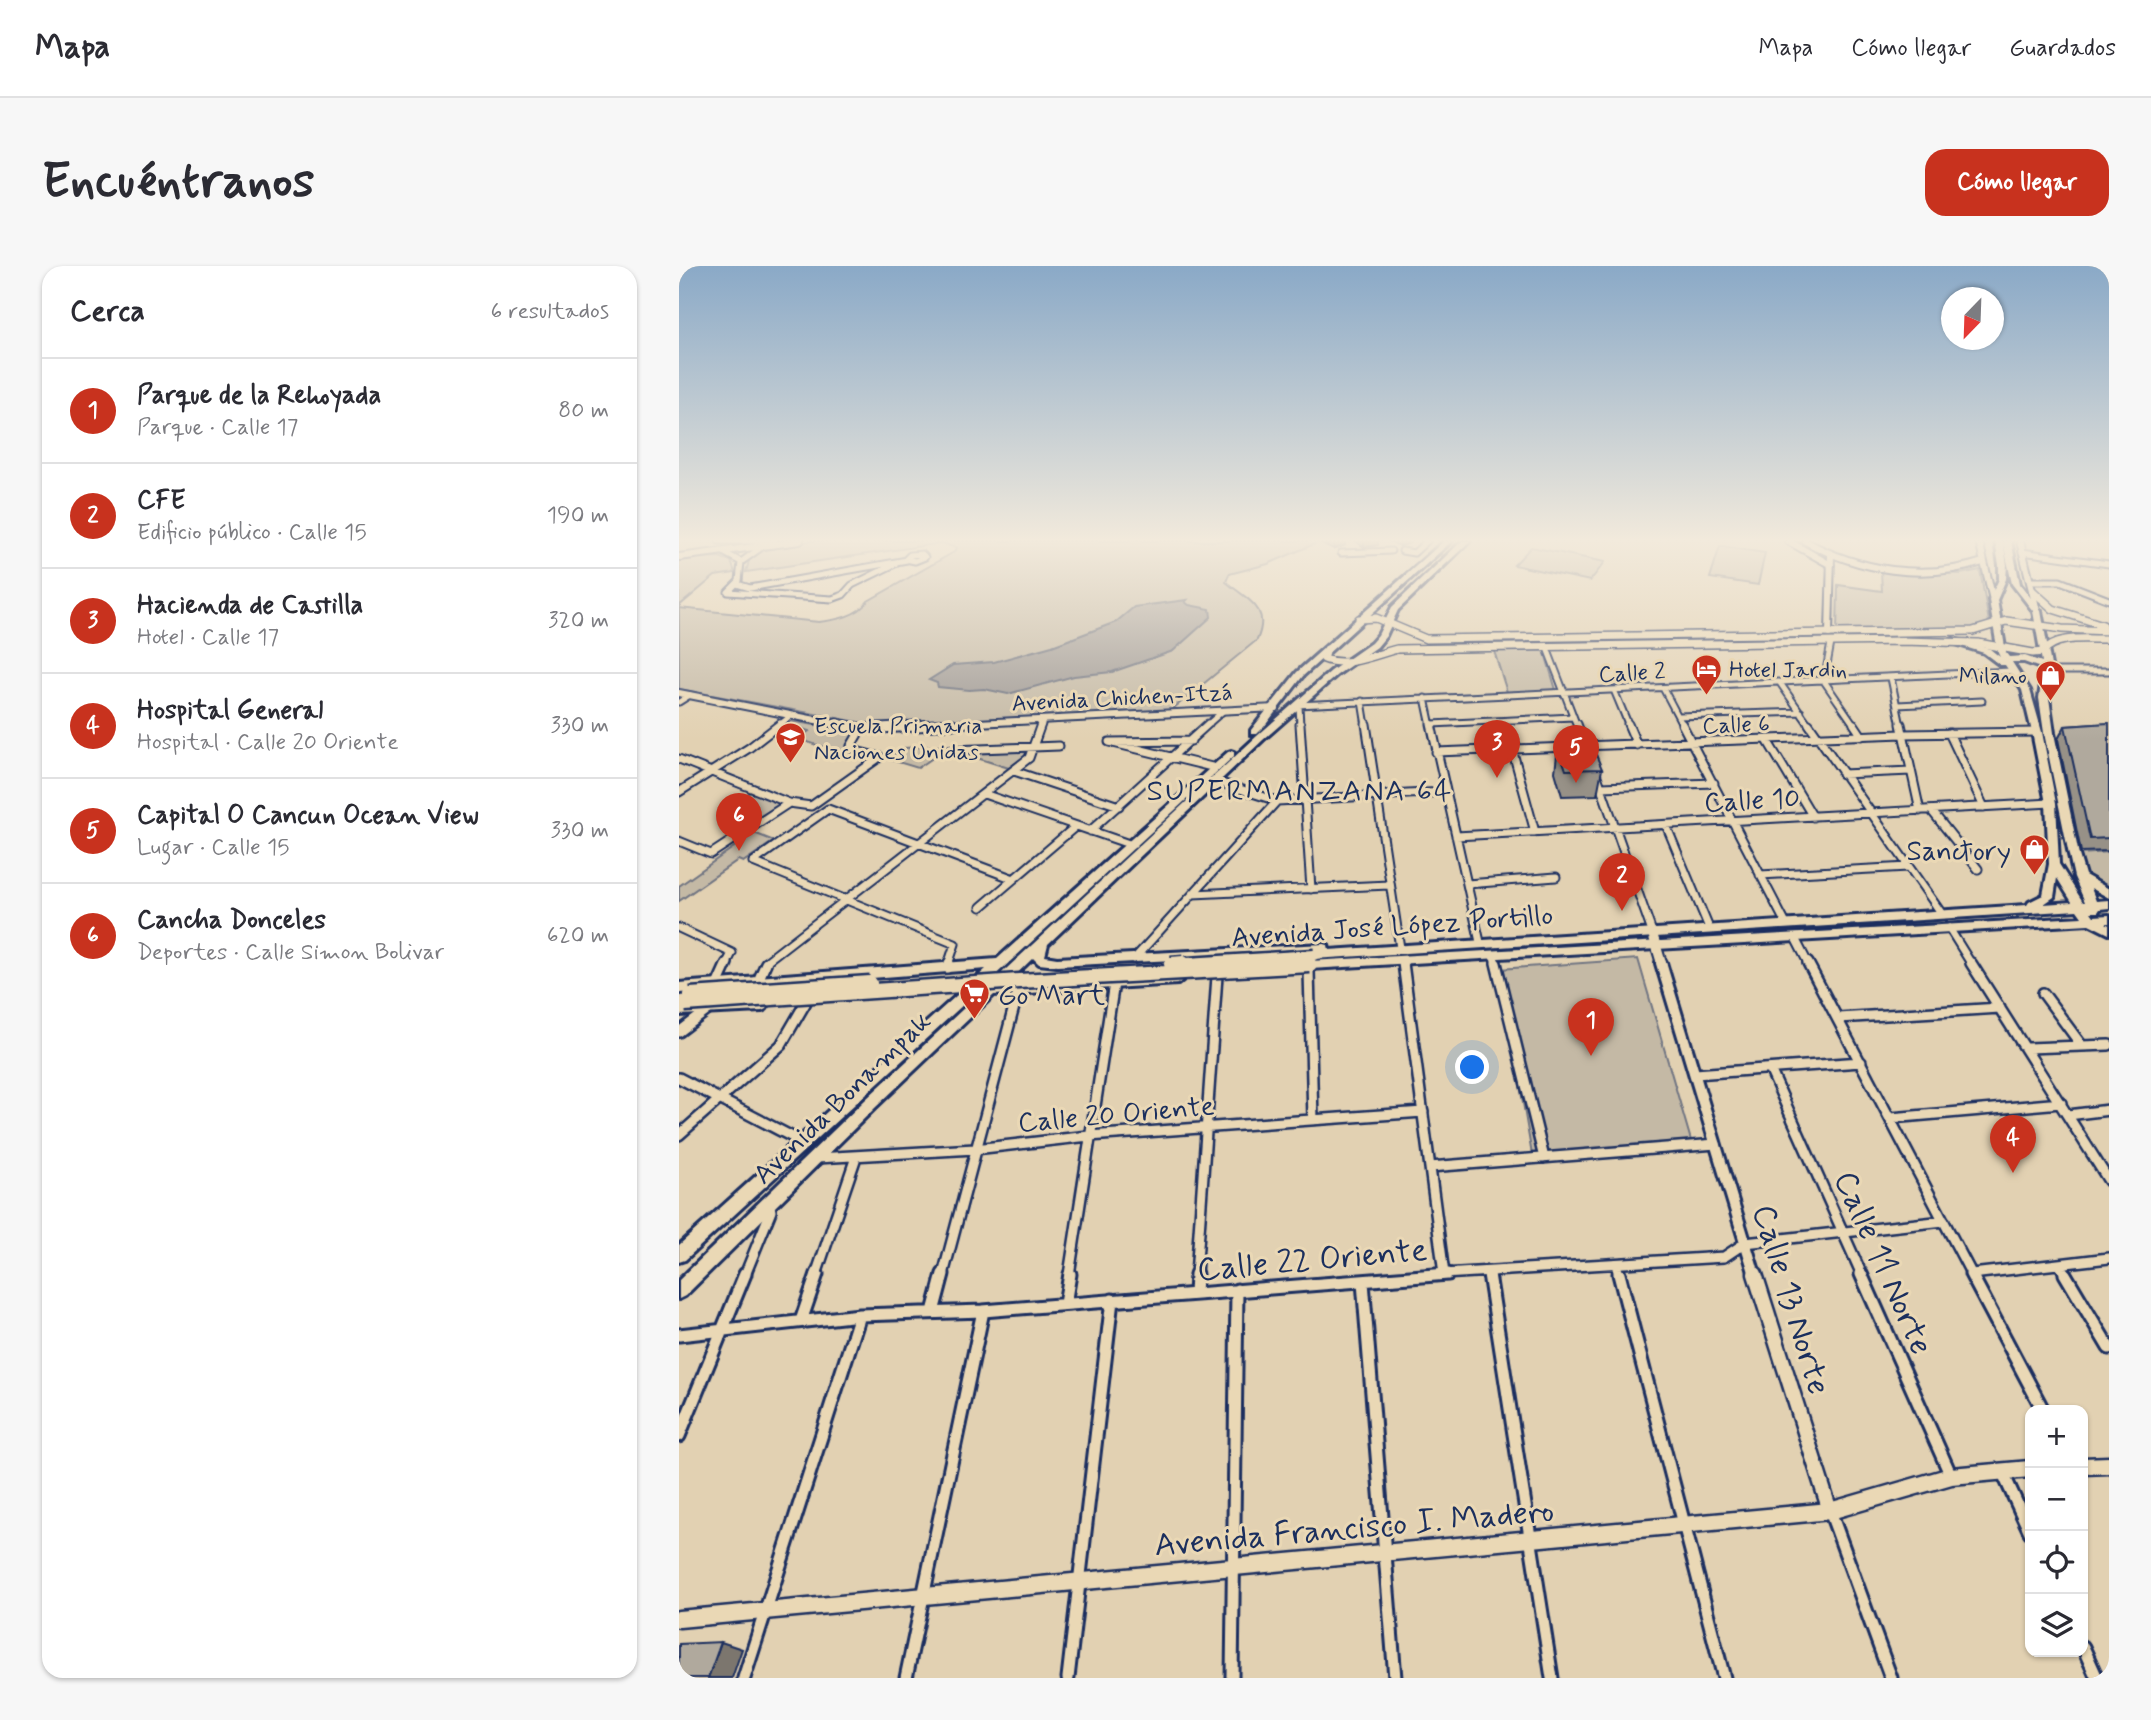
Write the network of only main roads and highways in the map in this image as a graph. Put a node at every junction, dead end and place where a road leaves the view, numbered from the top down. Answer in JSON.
{"nodes":[{"id":1,"x":1374,"y":607,"type":"edge"},
{"id":2,"x":1378,"y":607,"type":"edge"},
{"id":3,"x":1397,"y":607,"type":"edge"},
{"id":4,"x":1994,"y":607,"type":"edge"},
{"id":5,"x":2034,"y":607,"type":"edge"},
{"id":6,"x":2051,"y":607,"type":"edge"},
{"id":7,"x":1395,"y":609,"type":"junction"},
{"id":8,"x":1359,"y":619,"type":"junction"},
{"id":9,"x":2077,"y":619,"type":"junction"},
{"id":10,"x":1997,"y":622,"type":"junction"},
{"id":11,"x":1389,"y":623,"type":"junction"},
{"id":12,"x":2039,"y":625,"type":"junction"},
{"id":13,"x":2109,"y":628,"type":"edge"},
{"id":14,"x":2062,"y":629,"type":"junction"},
{"id":15,"x":2077,"y":630,"type":"junction"},
{"id":16,"x":1973,"y":631,"type":"junction"},
{"id":17,"x":1803,"y":635,"type":"junction"},
{"id":18,"x":1417,"y":637,"type":"junction"},
{"id":19,"x":1858,"y":638,"type":"junction"},
{"id":20,"x":1830,"y":639,"type":"junction"},
{"id":21,"x":2109,"y":639,"type":"edge"},
{"id":22,"x":2070,"y":640,"type":"junction"},
{"id":23,"x":2086,"y":640,"type":"junction"},
{"id":24,"x":1954,"y":642,"type":"junction"},
{"id":25,"x":1806,"y":643,"type":"junction"},
{"id":26,"x":1978,"y":643,"type":"junction"},
{"id":27,"x":2001,"y":647,"type":"junction"},
{"id":28,"x":1327,"y":649,"type":"junction"},
{"id":29,"x":1397,"y":649,"type":"junction"},
{"id":30,"x":2045,"y":649,"type":"junction"},
{"id":31,"x":2004,"y":660,"type":"junction"},
{"id":32,"x":1349,"y":662,"type":"junction"},
{"id":33,"x":2048,"y":669,"type":"junction"},
{"id":34,"x":2011,"y":671,"type":"junction"},
{"id":35,"x":2074,"y":855,"type":"junction"},
{"id":36,"x":2053,"y":858,"type":"junction"},
{"id":37,"x":2080,"y":877,"type":"junction"},
{"id":38,"x":2109,"y":894,"type":"edge"},
{"id":39,"x":2109,"y":904,"type":"edge"},
{"id":40,"x":2085,"y":905,"type":"junction"},
{"id":41,"x":2026,"y":908,"type":"junction"},
{"id":42,"x":2103,"y":922,"type":"edge"},
{"id":43,"x":1042,"y":943,"type":"junction"},
{"id":44,"x":1402,"y":954,"type":"junction"},
{"id":45,"x":1345,"y":958,"type":"junction"},
{"id":46,"x":1057,"y":962,"type":"junction"},
{"id":47,"x":1003,"y":963,"type":"junction"},
{"id":48,"x":1311,"y":964,"type":"junction"},
{"id":49,"x":945,"y":968,"type":"junction"},
{"id":50,"x":1051,"y":987,"type":"junction"},
{"id":51,"x":933,"y":992,"type":"junction"},
{"id":52,"x":986,"y":995,"type":"junction"},
{"id":53,"x":966,"y":996,"type":"junction"},
{"id":54,"x":682,"y":999,"type":"edge"},
{"id":55,"x":855,"y":1097,"type":"junction"},
{"id":56,"x":871,"y":1103,"type":"junction"},
{"id":57,"x":679,"y":1255,"type":"edge"},
{"id":58,"x":679,"y":1291,"type":"edge"},
{"id":59,"x":2109,"y":1465,"type":"edge"},
{"id":60,"x":2088,"y":1466,"type":"edge"},
{"id":61,"x":2025,"y":1469,"type":"edge"},
{"id":62,"x":679,"y":1619,"type":"edge"}],
"edges":[{"from":1,"to":8,"type":"main road","name":"Avenida Bonampak"},
{"from":2,"to":7,"type":"main road"},
{"from":3,"to":7,"type":"main road","name":"Avenida Bonampak"},
{"from":4,"to":10,"type":"main road"},
{"from":5,"to":12,"type":"main road"},
{"from":6,"to":9,"type":"main road"},
{"from":7,"to":11,"type":"main road","name":"Avenida Bonampak"},
{"from":8,"to":11,"type":"main road"},
{"from":8,"to":28,"type":"main road","name":"Avenida Bonampak"},
{"from":9,"to":13,"type":"main road"},
{"from":9,"to":14,"type":"main road"},
{"from":10,"to":12,"type":"main road"},
{"from":10,"to":16,"type":"main road"},
{"from":10,"to":27,"type":"main road"},
{"from":11,"to":18,"type":"main road"},
{"from":11,"to":32,"type":"main road","name":"Avenida Bonampak"},
{"from":12,"to":14,"type":"main road"},
{"from":12,"to":30,"type":"main road"},
{"from":13,"to":15,"type":"main road"},
{"from":14,"to":15,"type":"main road"},
{"from":14,"to":22,"type":"main road"},
{"from":15,"to":23,"type":"main road"},
{"from":16,"to":19,"type":"main road"},
{"from":16,"to":26,"type":"main road"},
{"from":17,"to":18,"type":"main road"},
{"from":17,"to":20,"type":"main road"},
{"from":17,"to":25,"type":"main road"},
{"from":18,"to":29,"type":"main road"},
{"from":19,"to":20,"type":"main road"},
{"from":19,"to":24,"type":"main road"},
{"from":20,"to":25,"type":"main road"},
{"from":21,"to":23,"type":"main road"},
{"from":22,"to":23,"type":"main road"},
{"from":22,"to":30,"type":"main road"},
{"from":24,"to":26,"type":"main road"},
{"from":24,"to":34,"type":"main road"},
{"from":25,"to":29,"type":"main road"},
{"from":26,"to":27,"type":"main road"},
{"from":27,"to":30,"type":"main road"},
{"from":27,"to":31,"type":"main road"},
{"from":28,"to":32,"type":"main road"},
{"from":28,"to":47,"type":"main road","name":"Avenida Bonampak"},
{"from":29,"to":32,"type":"main road"},
{"from":30,"to":33,"type":"main road"},
{"from":31,"to":33,"type":"main road"},
{"from":31,"to":34,"type":"main road"},
{"from":32,"to":43,"type":"main road","name":"Avenida Bonampak"},
{"from":33,"to":35,"type":"main road"},
{"from":34,"to":36,"type":"main road"},
{"from":35,"to":36,"type":"main road"},
{"from":35,"to":37,"type":"main road"},
{"from":36,"to":40,"type":"main road"},
{"from":36,"to":41,"type":"main road"},
{"from":37,"to":38,"type":"main road"},
{"from":37,"to":40,"type":"main road"},
{"from":39,"to":40,"type":"main road","name":"Avenida José López Portillo"},
{"from":40,"to":41,"type":"main road","name":"Avenida José López Portillo"},
{"from":40,"to":42,"type":"main road"},
{"from":41,"to":44,"type":"main road","name":"Avenida José López Portillo"},
{"from":42,"to":44,"type":"main road","name":"Avenida José López Portillo"},
{"from":43,"to":46,"type":"main road"},
{"from":43,"to":52,"type":"main road","name":"Avenida Bonampak"},
{"from":44,"to":45,"type":"main road","name":"Avenida José López Portillo"},
{"from":45,"to":46,"type":"main road"},
{"from":45,"to":48,"type":"main road"},
{"from":46,"to":50,"type":"main road"},
{"from":47,"to":49,"type":"main road"},
{"from":47,"to":53,"type":"main road","name":"Avenida Bonampak"},
{"from":48,"to":50,"type":"main road"},
{"from":48,"to":54,"type":"main road","name":"Avenida José López Portillo","bridge":true},
{"from":49,"to":51,"type":"main road"},
{"from":49,"to":54,"type":"main road"},
{"from":50,"to":52,"type":"main road"},
{"from":51,"to":53,"type":"main road"},
{"from":51,"to":54,"type":"main road"},
{"from":52,"to":56,"type":"main road","name":"Avenida Bonampak"},
{"from":53,"to":55,"type":"main road","name":"Avenida Bonampak"},
{"from":55,"to":56,"type":"main road"},
{"from":55,"to":57,"type":"main road","name":"Avenida Bonampak"},
{"from":56,"to":58,"type":"main road","name":"Avenida Bonampak"},
{"from":59,"to":60,"type":"main road"},
{"from":61,"to":62,"type":"main road","name":"Avenida Francisco I. Madero"}]}
